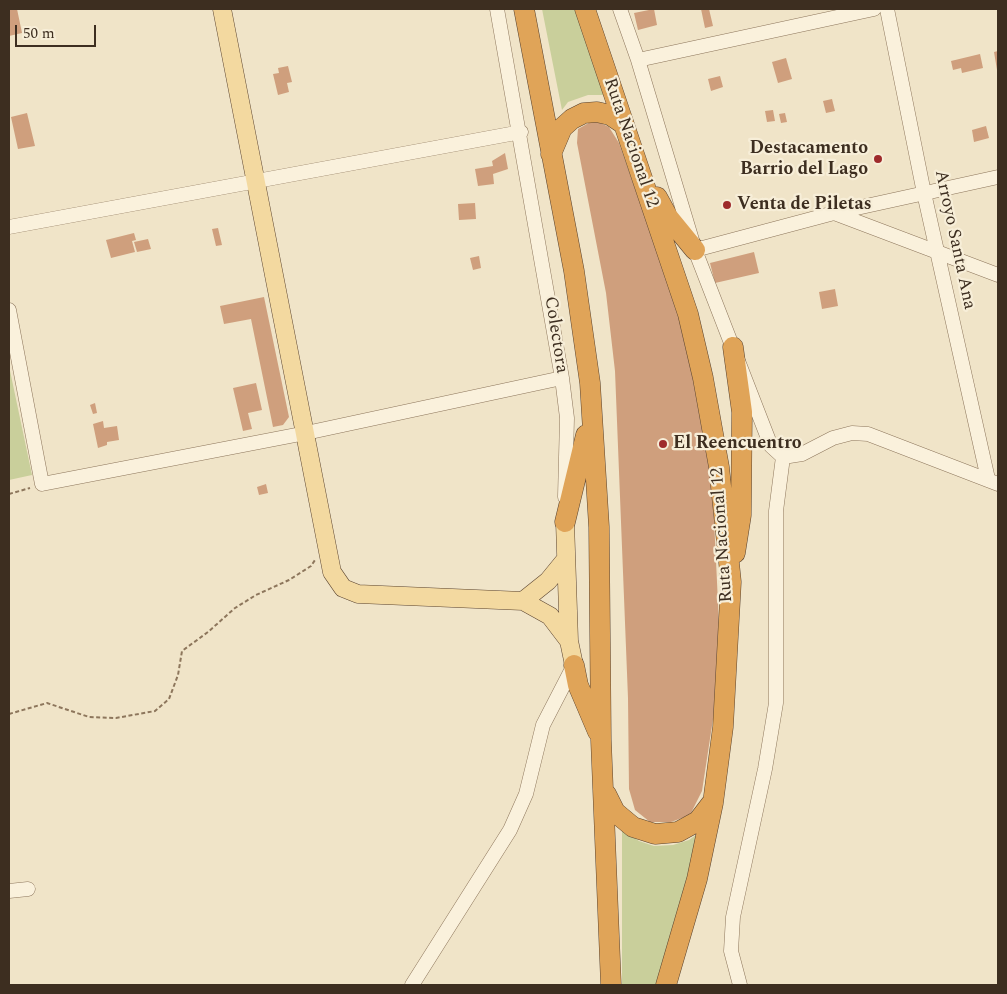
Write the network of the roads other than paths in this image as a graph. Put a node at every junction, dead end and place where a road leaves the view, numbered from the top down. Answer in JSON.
{"nodes":[{"id":1,"x":222,"y":9,"type":"edge"},
{"id":2,"x":497,"y":9,"type":"edge"},
{"id":3,"x":524,"y":9,"type":"edge"},
{"id":4,"x":585,"y":9,"type":"edge"},
{"id":5,"x":620,"y":9,"type":"edge"},
{"id":6,"x":874,"y":9,"type":"edge"},
{"id":7,"x":887,"y":9,"type":"edge"},
{"id":8,"x":638,"y":60,"type":"junction"},
{"id":9,"x":622,"y":123,"type":"junction"},
{"id":10,"x":521,"y":132,"type":"junction"},
{"id":11,"x":630,"y":147,"type":"junction"},
{"id":12,"x":552,"y":154,"type":"junction"},
{"id":13,"x":998,"y":177,"type":"edge"},
{"id":14,"x":257,"y":182,"type":"junction"},
{"id":15,"x":924,"y":193,"type":"junction"},
{"id":16,"x":834,"y":213,"type":"junction"},
{"id":17,"x":9,"y":228,"type":"edge"},
{"id":18,"x":694,"y":250,"type":"junction"},
{"id":19,"x":938,"y":252,"type":"junction"},
{"id":20,"x":998,"y":275,"type":"edge"},
{"id":21,"x":9,"y":310,"type":"edge"},
{"id":22,"x":733,"y":347,"type":"junction"},
{"id":23,"x":562,"y":378,"type":"junction"},
{"id":24,"x":590,"y":383,"type":"junction"},
{"id":25,"x":306,"y":433,"type":"junction"},
{"id":26,"x":783,"y":457,"type":"junction"},
{"id":27,"x":993,"y":481,"type":"edge"},
{"id":28,"x":566,"y":522,"type":"junction"},
{"id":29,"x":566,"y":559,"type":"junction"},
{"id":30,"x":731,"y":582,"type":"junction"},
{"id":31,"x":523,"y":601,"type":"junction"},
{"id":32,"x":569,"y":640,"type":"junction"},
{"id":33,"x":574,"y":665,"type":"junction"},
{"id":34,"x":554,"y":700,"type":"junction"},
{"id":35,"x":586,"y":704,"type":"junction"},
{"id":36,"x":601,"y":740,"type":"junction"},
{"id":37,"x":605,"y":792,"type":"junction"},
{"id":38,"x":713,"y":803,"type":"junction"},
{"id":39,"x":28,"y":889,"type":"dead end"},
{"id":40,"x":9,"y":891,"type":"edge"},
{"id":41,"x":412,"y":985,"type":"edge"},
{"id":42,"x":611,"y":985,"type":"edge"},
{"id":43,"x":666,"y":985,"type":"edge"},
{"id":44,"x":740,"y":985,"type":"edge"}],
"edges":[{"from":1,"to":14,"type":"main road"},
{"from":2,"to":10,"type":"street","name":"Colectora"},
{"from":3,"to":12,"type":"highway"},
{"from":4,"to":9,"type":"highway","name":"Ruta Nacional 12"},
{"from":5,"to":8,"type":"street"},
{"from":6,"to":8,"type":"street"},
{"from":7,"to":15,"type":"street","name":"Arroyo Santa Ana"},
{"from":8,"to":18,"type":"street"},
{"from":9,"to":11,"type":"highway","name":"Ruta Nacional 12"},
{"from":9,"to":12,"type":"highway"},
{"from":10,"to":14,"type":"street"},
{"from":10,"to":23,"type":"street","name":"Colectora"},
{"from":11,"to":18,"type":"highway"},
{"from":11,"to":30,"type":"highway","name":"Ruta Nacional 12"},
{"from":12,"to":24,"type":"highway"},
{"from":13,"to":15,"type":"street"},
{"from":14,"to":17,"type":"street"},
{"from":14,"to":25,"type":"main road"},
{"from":15,"to":16,"type":"street"},
{"from":15,"to":19,"type":"street","name":"Arroyo Santa Ana"},
{"from":16,"to":18,"type":"street"},
{"from":16,"to":19,"type":"street"},
{"from":18,"to":22,"type":"street"},
{"from":19,"to":20,"type":"street"},
{"from":19,"to":27,"type":"street","name":"Arroyo Santa Ana"},
{"from":21,"to":25,"type":"street"},
{"from":22,"to":26,"type":"street"},
{"from":22,"to":30,"type":"highway"},
{"from":23,"to":25,"type":"street"},
{"from":23,"to":28,"type":"street","name":"Colectora"},
{"from":24,"to":28,"type":"highway"},
{"from":24,"to":36,"type":"highway"},
{"from":25,"to":31,"type":"main road"},
{"from":26,"to":27,"type":"street"},
{"from":26,"to":44,"type":"street"},
{"from":28,"to":29,"type":"main road","name":"Colectora"},
{"from":29,"to":31,"type":"main road"},
{"from":29,"to":32,"type":"main road","name":"Colectora"},
{"from":30,"to":38,"type":"highway","name":"Ruta Nacional 12"},
{"from":31,"to":32,"type":"main road"},
{"from":32,"to":33,"type":"main road","name":"Colectora"},
{"from":33,"to":34,"type":"street"},
{"from":33,"to":35,"type":"highway"},
{"from":34,"to":35,"type":"street"},
{"from":34,"to":41,"type":"street"},
{"from":35,"to":36,"type":"highway"},
{"from":36,"to":37,"type":"highway"},
{"from":37,"to":38,"type":"highway"},
{"from":37,"to":42,"type":"highway"},
{"from":38,"to":43,"type":"highway","name":"Ruta Nacional 12"},
{"from":39,"to":40,"type":"street"}]}
